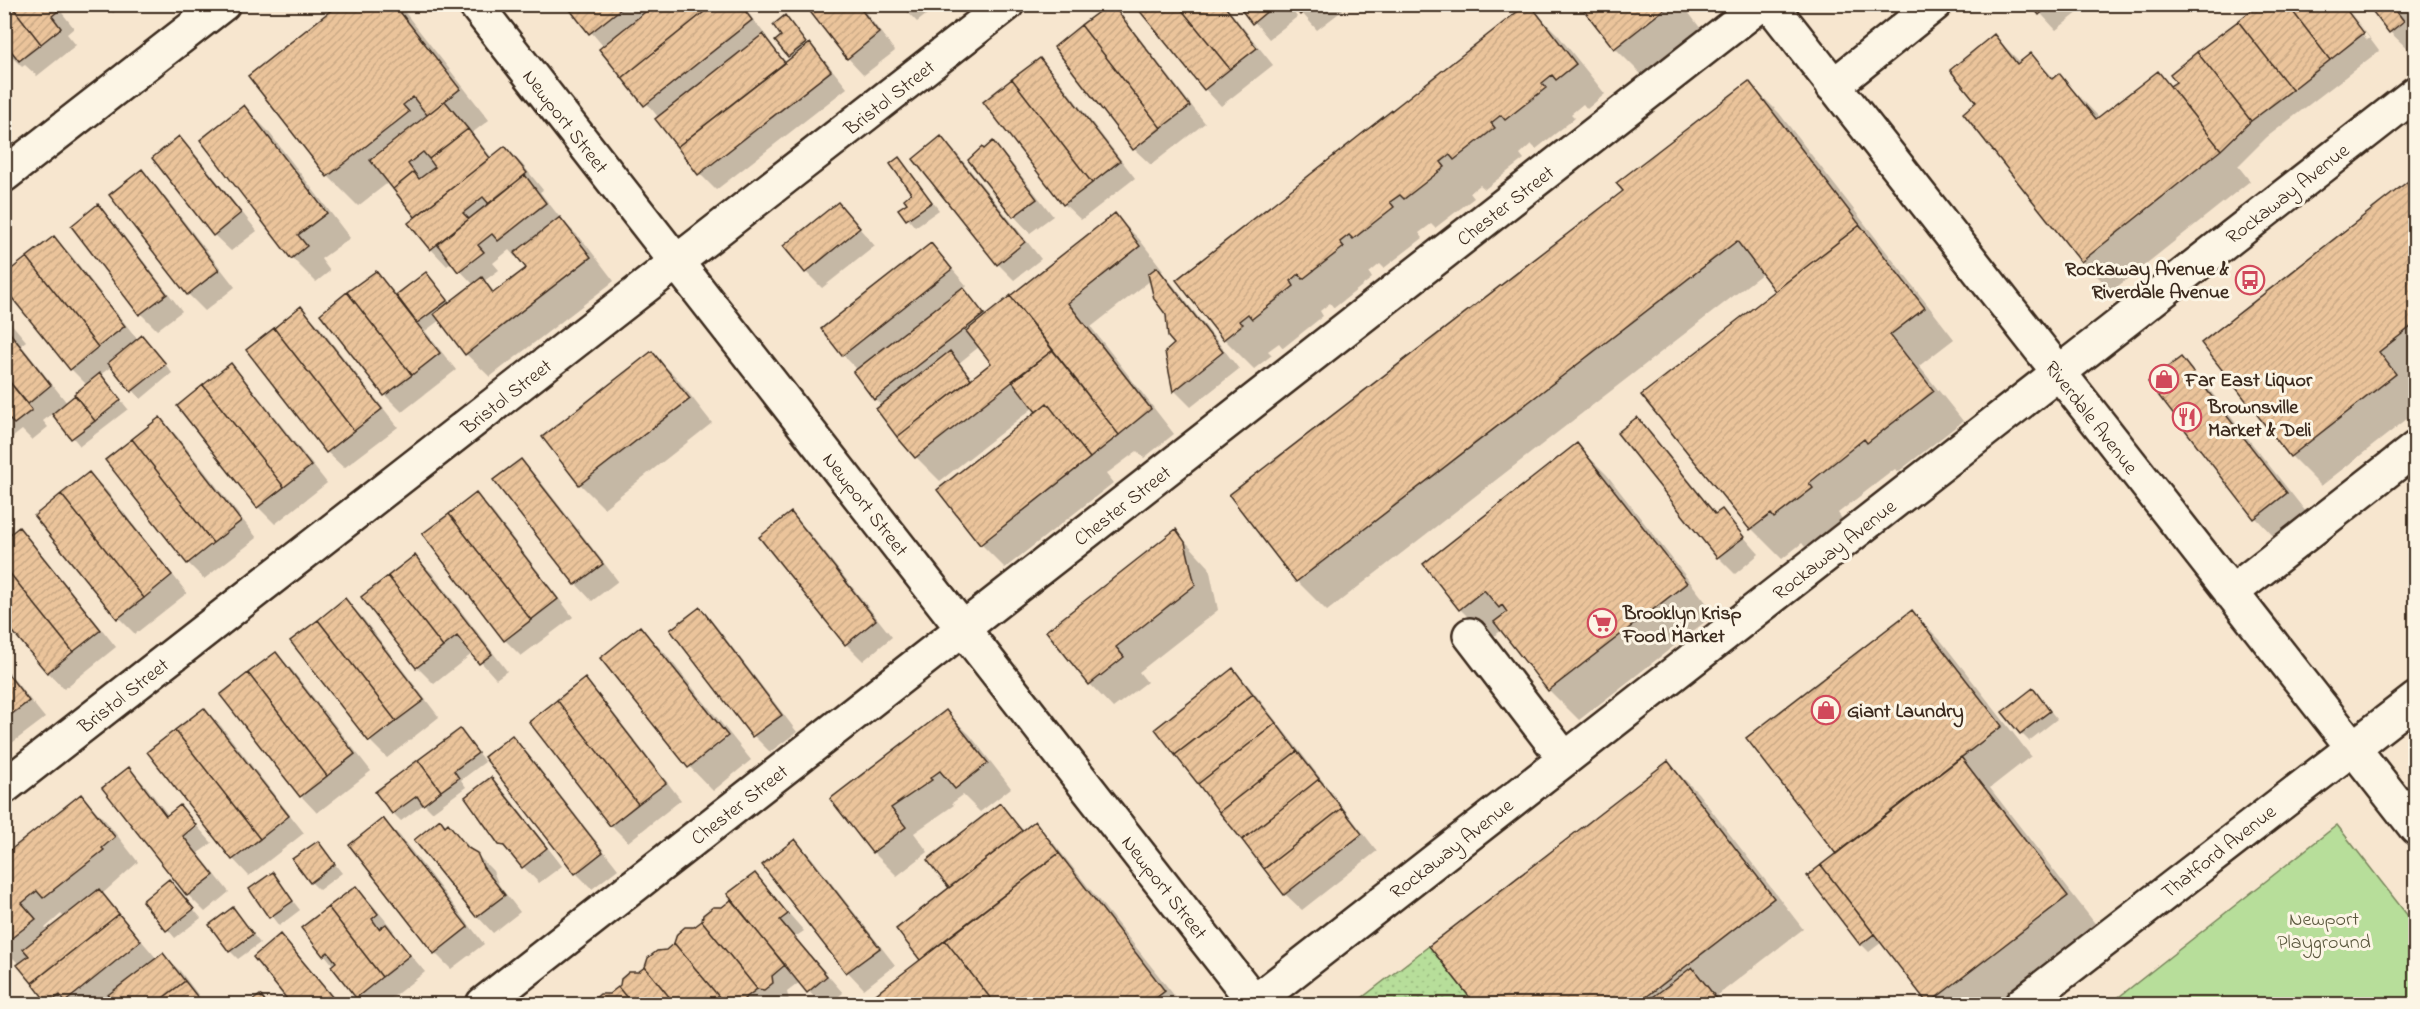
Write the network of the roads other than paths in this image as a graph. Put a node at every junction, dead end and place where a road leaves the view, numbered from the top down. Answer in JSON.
{"nodes":[{"id":1,"x":222,"y":4,"type":"edge"},
{"id":2,"x":475,"y":4,"type":"edge"},
{"id":3,"x":1007,"y":4,"type":"edge"},
{"id":4,"x":1761,"y":4,"type":"edge"},
{"id":5,"x":1770,"y":4,"type":"edge"},
{"id":6,"x":1935,"y":4,"type":"edge"},
{"id":7,"x":1833,"y":86,"type":"junction"},
{"id":8,"x":2415,"y":93,"type":"edge"},
{"id":9,"x":4,"y":175,"type":"edge"},
{"id":10,"x":677,"y":263,"type":"junction"},
{"id":11,"x":2058,"y":374,"type":"junction"},
{"id":12,"x":2415,"y":448,"type":"edge"},
{"id":13,"x":2231,"y":593,"type":"junction"},
{"id":14,"x":963,"y":630,"type":"junction"},
{"id":15,"x":1470,"y":635,"type":"dead end"},
{"id":16,"x":2415,"y":699,"type":"edge"},
{"id":17,"x":2352,"y":747,"type":"junction"},
{"id":18,"x":1565,"y":759,"type":"junction"},
{"id":19,"x":4,"y":787,"type":"edge"},
{"id":20,"x":2415,"y":828,"type":"edge"},
{"id":21,"x":1254,"y":1004,"type":"edge"},
{"id":22,"x":483,"y":1005,"type":"edge"},
{"id":23,"x":2022,"y":1005,"type":"edge"}],
"edges":[{"from":1,"to":9,"type":"street"},
{"from":2,"to":10,"type":"street","name":"Newport Street"},
{"from":3,"to":10,"type":"street","name":"Bristol Street"},
{"from":4,"to":14,"type":"street","name":"Chester Street"},
{"from":5,"to":7,"type":"street","name":"Riverdale Avenue"},
{"from":6,"to":7,"type":"street"},
{"from":7,"to":11,"type":"street","name":"Riverdale Avenue"},
{"from":8,"to":11,"type":"street","name":"Rockaway Avenue"},
{"from":10,"to":14,"type":"street","name":"Newport Street"},
{"from":10,"to":19,"type":"street","name":"Bristol Street"},
{"from":11,"to":13,"type":"street","name":"Riverdale Avenue"},
{"from":11,"to":18,"type":"street","name":"Rockaway Avenue"},
{"from":12,"to":13,"type":"street"},
{"from":13,"to":17,"type":"street","name":"Riverdale Avenue"},
{"from":14,"to":21,"type":"street","name":"Newport Street"},
{"from":14,"to":22,"type":"street","name":"Chester Street"},
{"from":15,"to":18,"type":"street"},
{"from":16,"to":17,"type":"street","name":"Thatford Avenue"},
{"from":17,"to":20,"type":"street","name":"Riverdale Avenue"},
{"from":17,"to":23,"type":"street","name":"Thatford Avenue"},
{"from":18,"to":21,"type":"street","name":"Rockaway Avenue"}]}
